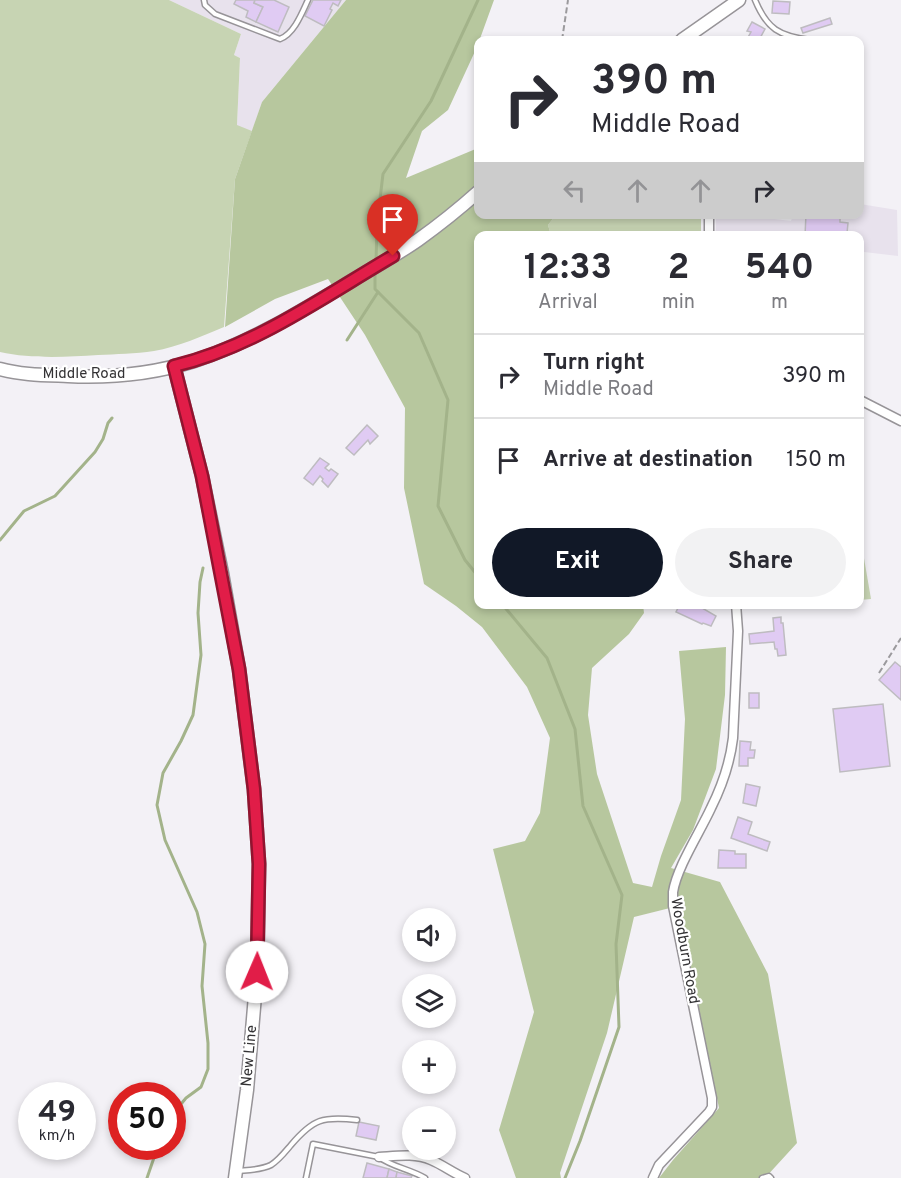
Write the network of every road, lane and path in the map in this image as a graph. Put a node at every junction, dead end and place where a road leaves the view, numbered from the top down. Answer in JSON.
{"nodes":[{"id":1,"x":204,"y":0,"type":"edge"},
{"id":2,"x":308,"y":0,"type":"edge"},
{"id":3,"x":568,"y":0,"type":"edge"},
{"id":4,"x":739,"y":0,"type":"edge"},
{"id":5,"x":755,"y":0,"type":"edge"},
{"id":6,"x":563,"y":36,"type":"edge"},
{"id":7,"x":693,"y":36,"type":"edge"},
{"id":8,"x":788,"y":36,"type":"edge"},
{"id":9,"x":474,"y":196,"type":"edge"},
{"id":10,"x":174,"y":366,"type":"junction"},
{"id":11,"x":0,"y":369,"type":"edge"},
{"id":12,"x":864,"y":402,"type":"edge"},
{"id":13,"x":901,"y":421,"type":"edge"},
{"id":14,"x":736,"y":609,"type":"edge"},
{"id":15,"x":901,"y":638,"type":"edge"},
{"id":16,"x":879,"y":673,"type":"dead end"},
{"id":17,"x":357,"y":1120,"type":"dead end"},
{"id":18,"x":379,"y":1157,"type":"junction"},
{"id":19,"x":236,"y":1175,"type":"edge"},
{"id":20,"x":306,"y":1178,"type":"edge"},
{"id":21,"x":424,"y":1178,"type":"edge"},
{"id":22,"x":465,"y":1178,"type":"edge"},
{"id":23,"x":653,"y":1178,"type":"edge"},
{"id":24,"x":762,"y":1178,"type":"edge"},
{"id":25,"x":771,"y":1178,"type":"edge"}],
"edges":[{"from":1,"to":2,"type":"lane"},
{"from":3,"to":6,"type":"path"},
{"from":4,"to":7,"type":"main road"},
{"from":5,"to":8,"type":"lane"},
{"from":9,"to":10,"type":"main road","name":"Middle Road"},
{"from":10,"to":11,"type":"main road","name":"Middle Road"},
{"from":10,"to":19,"type":"main road","name":"New Line"},
{"from":12,"to":13,"type":"street"},
{"from":14,"to":23,"type":"street","name":"Woodburn Road"},
{"from":15,"to":16,"type":"path"},
{"from":17,"to":19,"type":"lane"},
{"from":18,"to":20,"type":"lane"},
{"from":18,"to":21,"type":"lane"},
{"from":18,"to":22,"type":"street"},
{"from":24,"to":25,"type":"lane"}]}
